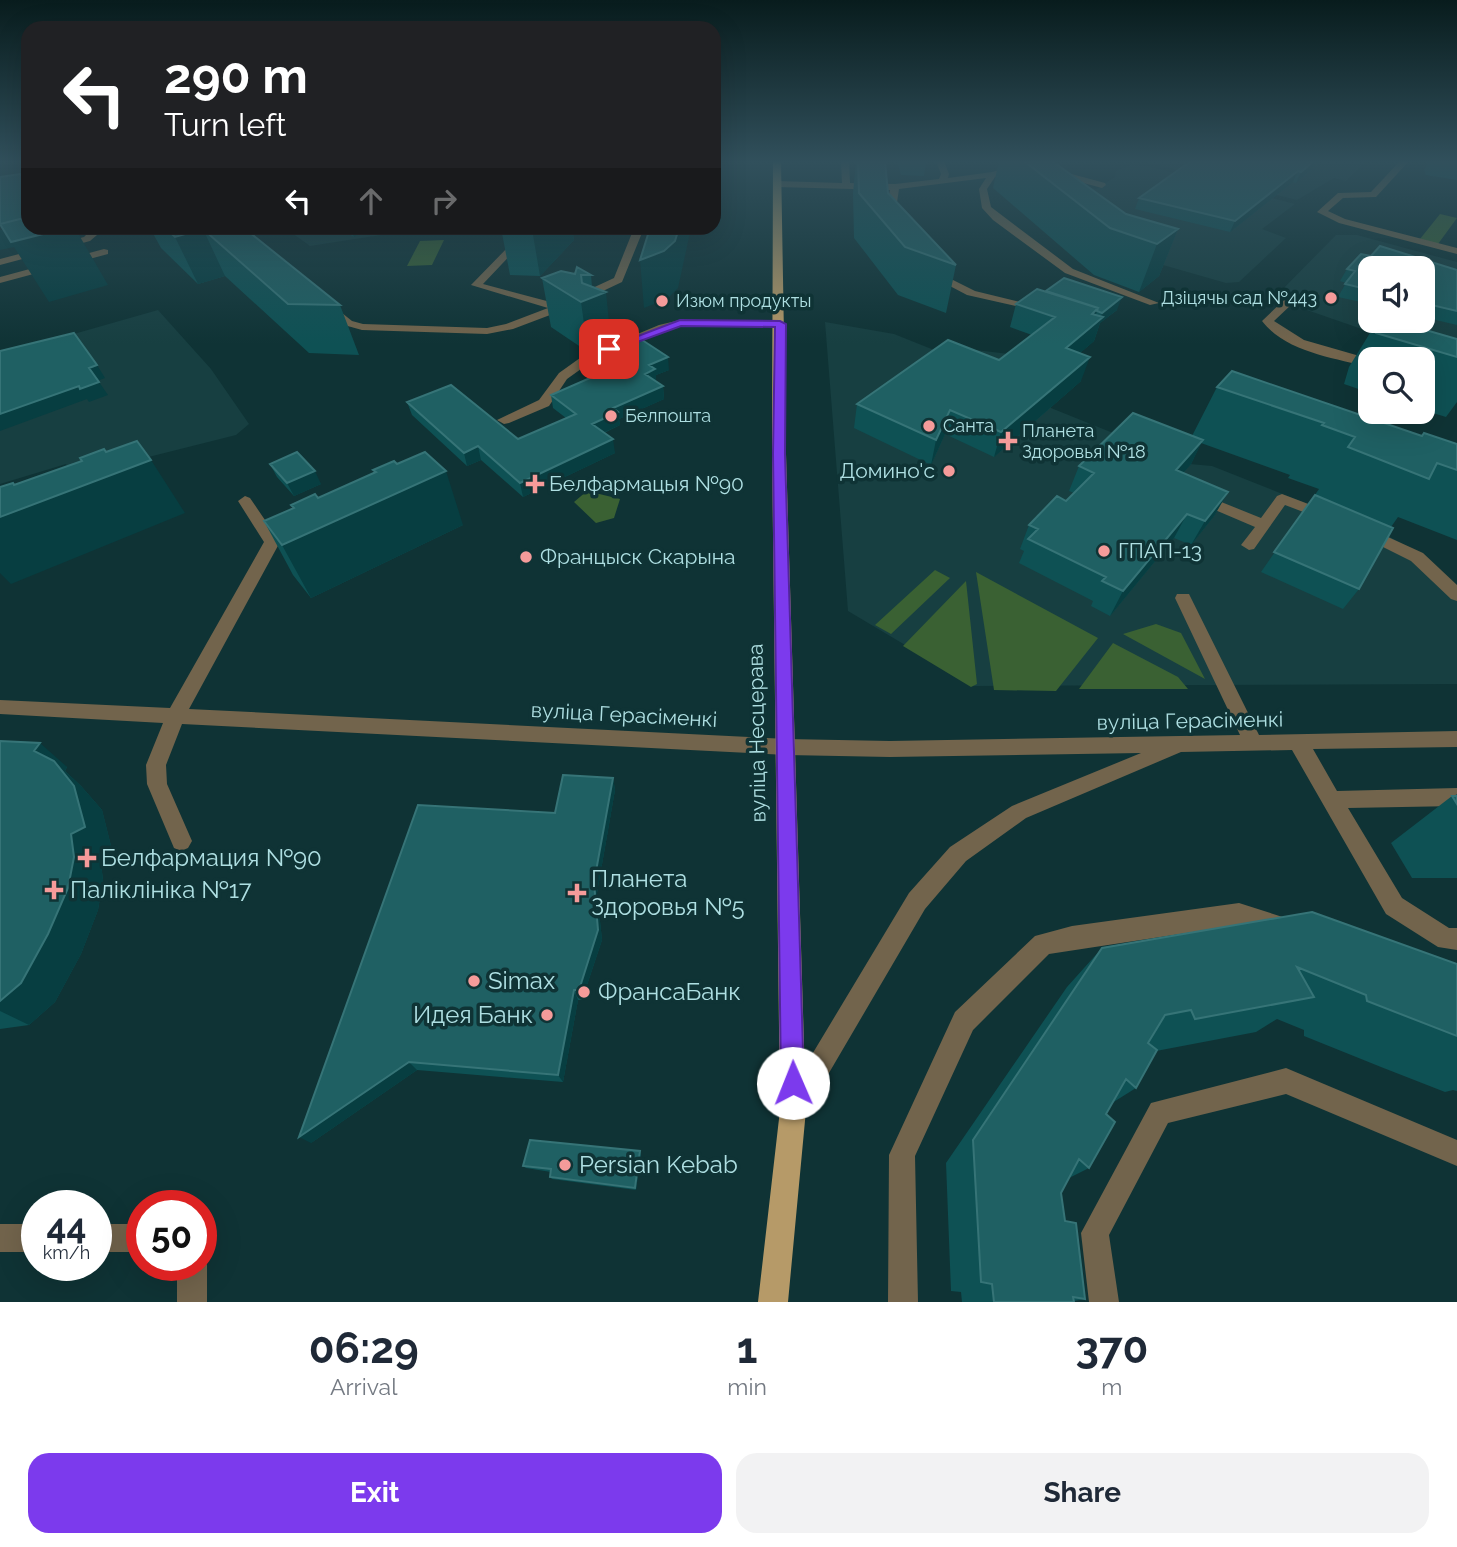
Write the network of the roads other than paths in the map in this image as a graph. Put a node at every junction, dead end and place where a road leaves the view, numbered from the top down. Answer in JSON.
{"nodes":[{"id":1,"x":778,"y":222,"type":"edge"},
{"id":2,"x":893,"y":222,"type":"edge"},
{"id":3,"x":1001,"y":222,"type":"edge"},
{"id":4,"x":1349,"y":222,"type":"edge"},
{"id":5,"x":895,"y":233,"type":"edge"},
{"id":6,"x":92,"y":235,"type":"edge"},
{"id":7,"x":511,"y":235,"type":"edge"},
{"id":8,"x":636,"y":235,"type":"edge"},
{"id":9,"x":1457,"y":251,"type":"edge"},
{"id":10,"x":104,"y":252,"type":"dead end"},
{"id":11,"x":0,"y":262,"type":"edge"},
{"id":12,"x":920,"y":262,"type":"edge"},
{"id":13,"x":0,"y":280,"type":"edge"},
{"id":14,"x":1314,"y":294,"type":"dead end"},
{"id":15,"x":317,"y":299,"type":"edge"},
{"id":16,"x":1154,"y":303,"type":"dead end"},
{"id":17,"x":559,"y":308,"type":"junction"},
{"id":18,"x":1056,"y":314,"type":"edge"},
{"id":19,"x":578,"y":318,"type":"edge"},
{"id":20,"x":780,"y":324,"type":"junction"},
{"id":21,"x":1358,"y":359,"type":"edge"},
{"id":22,"x":504,"y":420,"type":"dead end"},
{"id":23,"x":1186,"y":493,"type":"edge"},
{"id":24,"x":245,"y":501,"type":"dead end"},
{"id":25,"x":1264,"y":525,"type":"junction"},
{"id":26,"x":1249,"y":545,"type":"dead end"},
{"id":27,"x":1457,"y":595,"type":"edge"},
{"id":28,"x":1183,"y":598,"type":"dead end"},
{"id":29,"x":0,"y":707,"type":"edge"},
{"id":30,"x":176,"y":715,"type":"junction"},
{"id":31,"x":1457,"y":740,"type":"edge"},
{"id":32,"x":1253,"y":742,"type":"junction"},
{"id":33,"x":1298,"y":742,"type":"junction"},
{"id":34,"x":1184,"y":744,"type":"junction"},
{"id":35,"x":787,"y":747,"type":"junction"},
{"id":36,"x":1457,"y":797,"type":"edge"},
{"id":37,"x":1331,"y":800,"type":"junction"},
{"id":38,"x":181,"y":841,"type":"dead end"},
{"id":39,"x":1310,"y":937,"type":"edge"},
{"id":40,"x":1457,"y":939,"type":"edge"},
{"id":41,"x":793,"y":1110,"type":"junction"},
{"id":42,"x":1457,"y":1153,"type":"edge"},
{"id":43,"x":0,"y":1238,"type":"edge"},
{"id":44,"x":21,"y":1238,"type":"edge"},
{"id":45,"x":192,"y":1281,"type":"edge"},
{"id":46,"x":192,"y":1302,"type":"edge"},
{"id":47,"x":773,"y":1302,"type":"edge"},
{"id":48,"x":903,"y":1302,"type":"edge"},
{"id":49,"x":1104,"y":1302,"type":"edge"}],
"edges":[{"from":1,"to":20,"type":"main road","name":"вуліца Несцерава"},
{"from":2,"to":5,"type":"street"},
{"from":3,"to":16,"type":"street"},
{"from":4,"to":9,"type":"street"},
{"from":6,"to":11,"type":"street"},
{"from":7,"to":17,"type":"street"},
{"from":8,"to":17,"type":"street"},
{"from":10,"to":13,"type":"street"},
{"from":12,"to":18,"type":"street"},
{"from":14,"to":21,"type":"street"},
{"from":15,"to":17,"type":"street"},
{"from":17,"to":19,"type":"street"},
{"from":20,"to":22,"type":"street"},
{"from":20,"to":35,"type":"main road","name":"вуліца Несцерава"},
{"from":23,"to":25,"type":"street"},
{"from":24,"to":30,"type":"street"},
{"from":25,"to":26,"type":"street"},
{"from":25,"to":27,"type":"street"},
{"from":28,"to":32,"type":"street"},
{"from":29,"to":30,"type":"street","name":"вуліца Герасіменкі"},
{"from":30,"to":35,"type":"street","name":"вуліца Герасіменкі"},
{"from":30,"to":38,"type":"street"},
{"from":31,"to":33,"type":"street","name":"вуліца Герасіменкі"},
{"from":32,"to":33,"type":"street","name":"вуліца Герасіменкі"},
{"from":32,"to":34,"type":"street","name":"вуліца Герасіменкі"},
{"from":33,"to":37,"type":"street"},
{"from":34,"to":35,"type":"street","name":"вуліца Герасіменкі"},
{"from":34,"to":41,"type":"street"},
{"from":35,"to":41,"type":"main road","name":"вуліца Несцерава"},
{"from":36,"to":37,"type":"street"},
{"from":37,"to":40,"type":"street"},
{"from":39,"to":48,"type":"street"},
{"from":41,"to":47,"type":"main road","name":"вуліца Несцерава"},
{"from":42,"to":49,"type":"street"},
{"from":43,"to":44,"type":"street"},
{"from":45,"to":46,"type":"street"}]}
